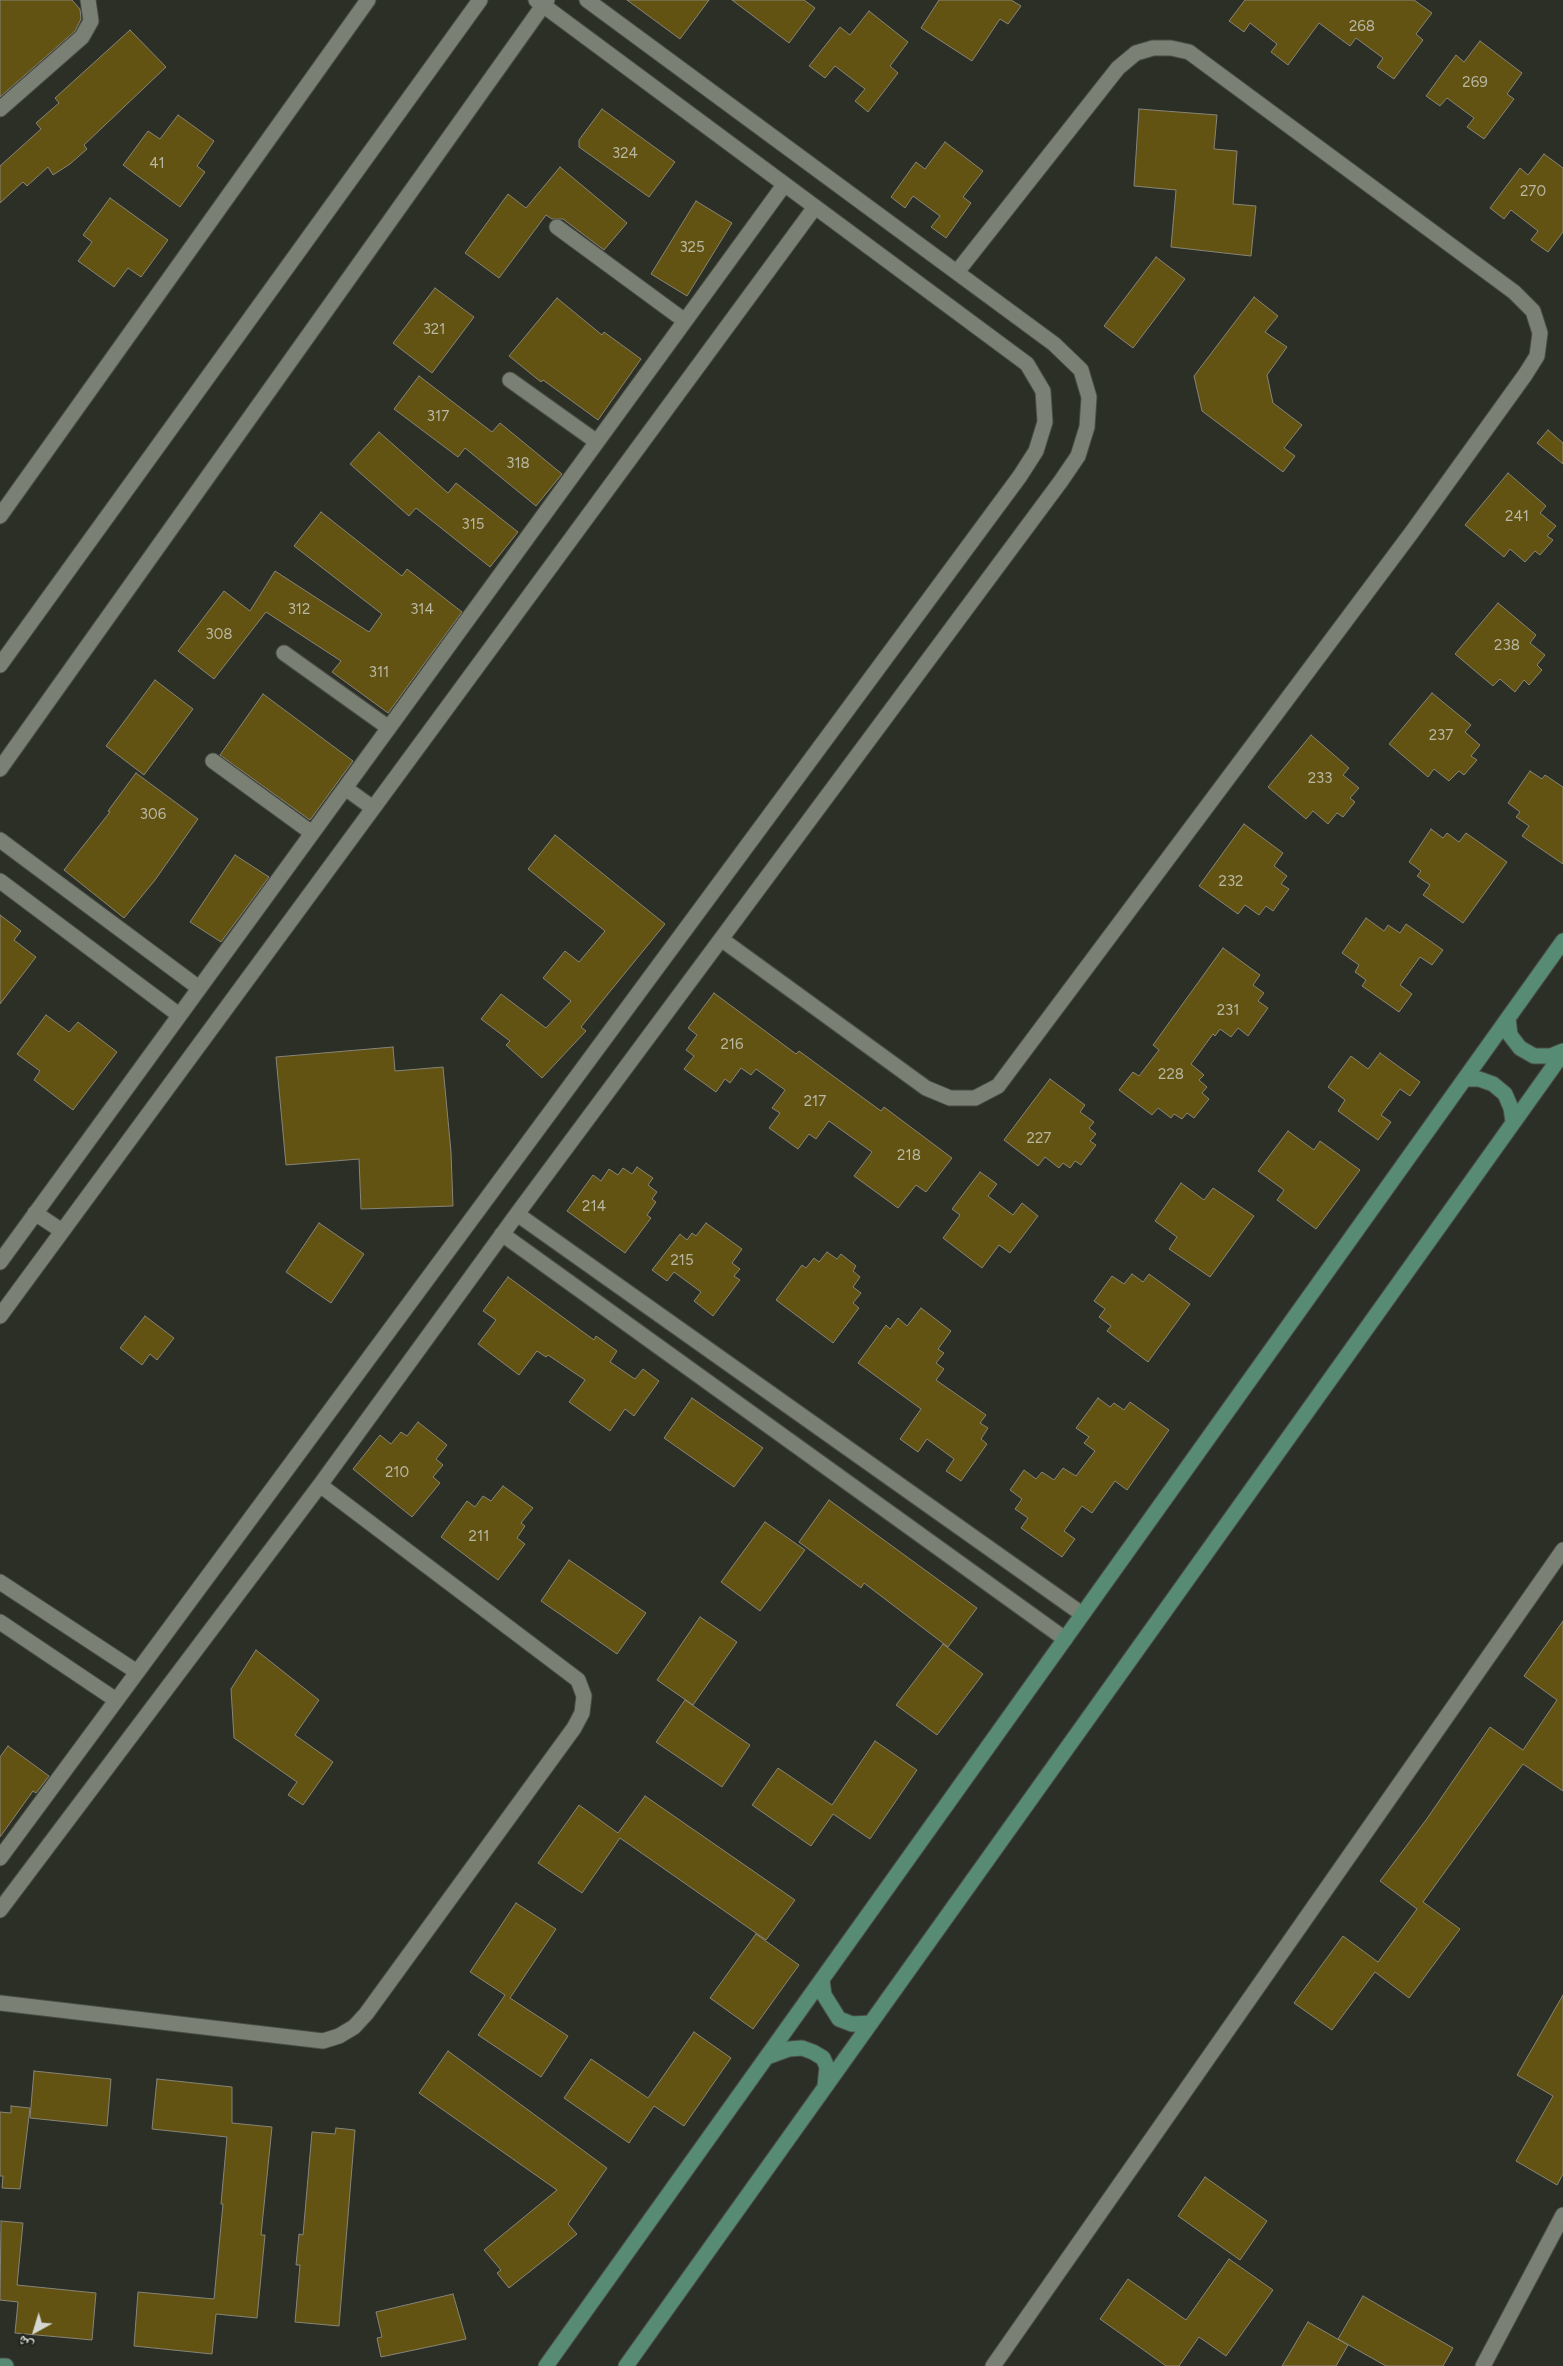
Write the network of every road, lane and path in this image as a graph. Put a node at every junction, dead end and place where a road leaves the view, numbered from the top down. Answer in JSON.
{"nodes":[{"id":1,"x":88,"y":0,"type":"edge"},
{"id":2,"x":368,"y":0,"type":"edge"},
{"id":3,"x":480,"y":0,"type":"edge"},
{"id":4,"x":588,"y":0,"type":"edge"},
{"id":5,"x":542,"y":2,"type":"edge"},
{"id":6,"x":0,"y":109,"type":"edge"},
{"id":7,"x":784,"y":185,"type":"junction"},
{"id":8,"x":815,"y":207,"type":"junction"},
{"id":9,"x":557,"y":227,"type":"dead end"},
{"id":10,"x":957,"y":272,"type":"junction"},
{"id":11,"x":685,"y":321,"type":"junction"},
{"id":12,"x":510,"y":380,"type":"dead end"},
{"id":13,"x":597,"y":442,"type":"junction"},
{"id":14,"x":0,"y":516,"type":"edge"},
{"id":15,"x":284,"y":653,"type":"dead end"},
{"id":16,"x":0,"y":665,"type":"edge"},
{"id":17,"x":389,"y":728,"type":"junction"},
{"id":18,"x":213,"y":762,"type":"dead end"},
{"id":19,"x":0,"y":769,"type":"edge"},
{"id":20,"x":345,"y":788,"type":"junction"},
{"id":21,"x":373,"y":808,"type":"junction"},
{"id":22,"x":312,"y":833,"type":"junction"},
{"id":23,"x":0,"y":840,"type":"edge"},
{"id":24,"x":0,"y":881,"type":"edge"},
{"id":25,"x":721,"y":939,"type":"junction"},
{"id":26,"x":1563,"y":941,"type":"edge"},
{"id":27,"x":199,"y":988,"type":"junction"},
{"id":28,"x":180,"y":1015,"type":"junction"},
{"id":29,"x":1508,"y":1018,"type":"junction"},
{"id":30,"x":1563,"y":1052,"type":"edge"},
{"id":31,"x":1465,"y":1079,"type":"junction"},
{"id":32,"x":1513,"y":1122,"type":"junction"},
{"id":33,"x":35,"y":1213,"type":"junction"},
{"id":34,"x":517,"y":1214,"type":"junction"},
{"id":35,"x":62,"y":1231,"type":"junction"},
{"id":36,"x":502,"y":1234,"type":"junction"},
{"id":37,"x":0,"y":1262,"type":"edge"},
{"id":38,"x":0,"y":1316,"type":"edge"},
{"id":39,"x":320,"y":1485,"type":"junction"},
{"id":40,"x":1563,"y":1550,"type":"edge"},
{"id":41,"x":0,"y":1582,"type":"edge"},
{"id":42,"x":1082,"y":1614,"type":"junction"},
{"id":43,"x":0,"y":1622,"type":"edge"},
{"id":44,"x":1065,"y":1638,"type":"junction"},
{"id":45,"x":137,"y":1672,"type":"junction"},
{"id":46,"x":116,"y":1700,"type":"junction"},
{"id":47,"x":0,"y":1858,"type":"edge"},
{"id":48,"x":0,"y":1910,"type":"edge"},
{"id":49,"x":822,"y":1980,"type":"junction"},
{"id":50,"x":0,"y":2003,"type":"edge"},
{"id":51,"x":870,"y":2023,"type":"junction"},
{"id":52,"x":766,"y":2058,"type":"junction"},
{"id":53,"x":824,"y":2088,"type":"junction"},
{"id":54,"x":1563,"y":2215,"type":"edge"},
{"id":55,"x":0,"y":2366,"type":"edge"},
{"id":56,"x":6,"y":2366,"type":"edge"},
{"id":57,"x":546,"y":2366,"type":"edge"},
{"id":58,"x":626,"y":2366,"type":"edge"},
{"id":59,"x":993,"y":2366,"type":"edge"},
{"id":60,"x":1483,"y":2366,"type":"edge"}],
"edges":[{"from":1,"to":6,"type":"street"},
{"from":2,"to":14,"type":"street"},
{"from":3,"to":16,"type":"street"},
{"from":4,"to":10,"type":"street"},
{"from":5,"to":7,"type":"street"},
{"from":5,"to":19,"type":"street"},
{"from":7,"to":8,"type":"street"},
{"from":7,"to":11,"type":"street"},
{"from":8,"to":21,"type":"street"},
{"from":8,"to":45,"type":"street"},
{"from":9,"to":11,"type":"street"},
{"from":10,"to":25,"type":"street"},
{"from":10,"to":25,"type":"street"},
{"from":11,"to":13,"type":"street"},
{"from":12,"to":13,"type":"street"},
{"from":13,"to":17,"type":"street"},
{"from":15,"to":17,"type":"street"},
{"from":17,"to":20,"type":"street"},
{"from":18,"to":22,"type":"street"},
{"from":20,"to":21,"type":"street"},
{"from":20,"to":22,"type":"street"},
{"from":21,"to":35,"type":"street"},
{"from":22,"to":27,"type":"street"},
{"from":23,"to":27,"type":"street"},
{"from":24,"to":28,"type":"street"},
{"from":25,"to":34,"type":"street"},
{"from":26,"to":29,"type":"street"},
{"from":27,"to":28,"type":"street"},
{"from":28,"to":33,"type":"street"},
{"from":29,"to":30,"type":"street"},
{"from":29,"to":31,"type":"street"},
{"from":30,"to":32,"type":"street"},
{"from":31,"to":32,"type":"street"},
{"from":31,"to":42,"type":"street"},
{"from":32,"to":51,"type":"street"},
{"from":33,"to":35,"type":"street"},
{"from":33,"to":37,"type":"street"},
{"from":34,"to":36,"type":"street"},
{"from":34,"to":42,"type":"street"},
{"from":35,"to":38,"type":"street"},
{"from":36,"to":39,"type":"street"},
{"from":36,"to":44,"type":"street"},
{"from":39,"to":48,"type":"street"},
{"from":39,"to":50,"type":"street"},
{"from":40,"to":59,"type":"street"},
{"from":41,"to":45,"type":"street"},
{"from":42,"to":44,"type":"street"},
{"from":43,"to":46,"type":"street"},
{"from":44,"to":49,"type":"street"},
{"from":45,"to":46,"type":"street"},
{"from":46,"to":47,"type":"street"},
{"from":49,"to":51,"type":"street"},
{"from":49,"to":52,"type":"street"},
{"from":51,"to":53,"type":"street"},
{"from":52,"to":53,"type":"street"},
{"from":52,"to":57,"type":"street"},
{"from":53,"to":58,"type":"street"},
{"from":54,"to":60,"type":"street"},
{"from":55,"to":56,"type":"street"}]}
